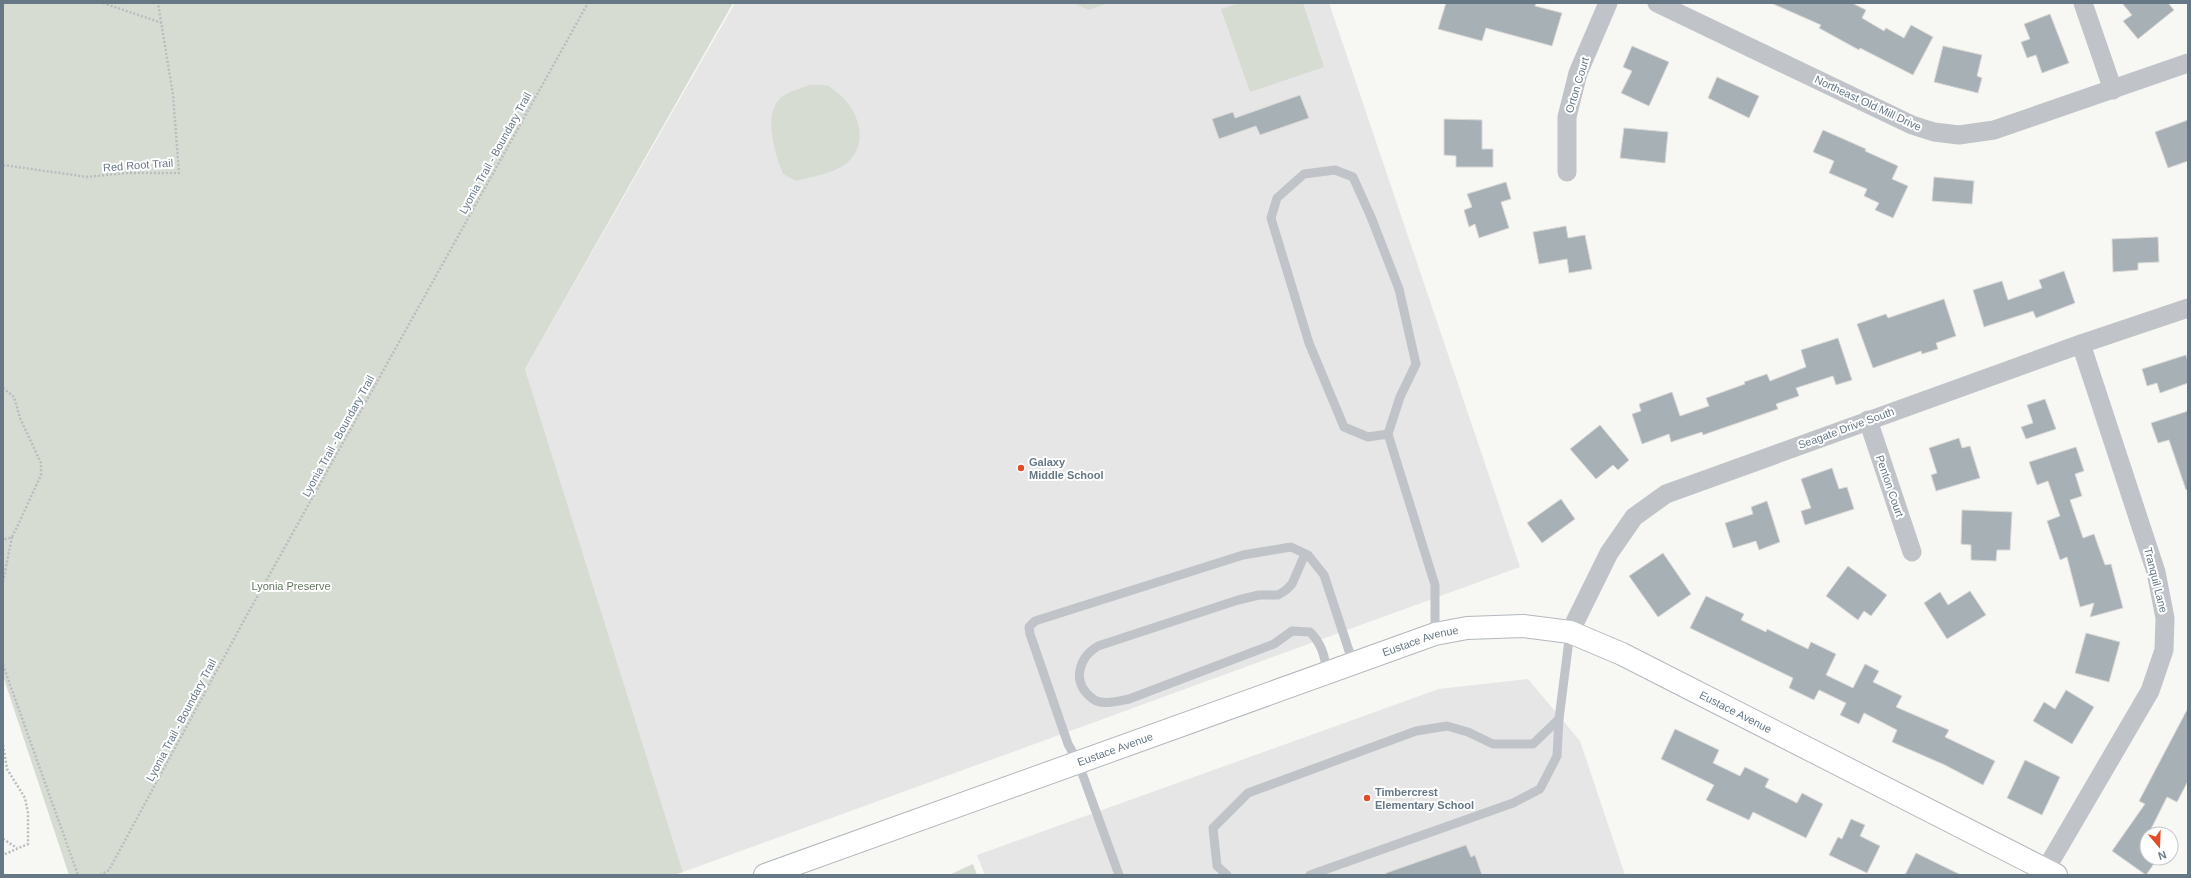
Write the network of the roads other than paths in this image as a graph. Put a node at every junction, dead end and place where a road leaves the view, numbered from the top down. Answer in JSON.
{"nodes":[{"id":1,"x":1608,"y":3,"type":"edge"},
{"id":2,"x":1656,"y":3,"type":"edge"},
{"id":3,"x":2083,"y":3,"type":"edge"},
{"id":4,"x":2188,"y":63,"type":"edge"},
{"id":5,"x":2113,"y":90,"type":"junction"},
{"id":6,"x":1567,"y":172,"type":"dead end"},
{"id":7,"x":2188,"y":308,"type":"edge"},
{"id":8,"x":2082,"y":344,"type":"junction"},
{"id":9,"x":1868,"y":420,"type":"junction"},
{"id":10,"x":1388,"y":434,"type":"junction"},
{"id":11,"x":1912,"y":552,"type":"dead end"},
{"id":12,"x":1305,"y":554,"type":"junction"},
{"id":13,"x":1570,"y":632,"type":"junction"},
{"id":14,"x":1435,"y":634,"type":"junction"},
{"id":15,"x":1353,"y":663,"type":"junction"},
{"id":16,"x":1326,"y":673,"type":"junction"},
{"id":17,"x":1559,"y":719,"type":"junction"},
{"id":18,"x":1078,"y":762,"type":"junction"},
{"id":19,"x":2051,"y":872,"type":"edge"},
{"id":20,"x":765,"y":875,"type":"edge"},
{"id":21,"x":1119,"y":875,"type":"edge"},
{"id":22,"x":1227,"y":875,"type":"edge"},
{"id":23,"x":1310,"y":875,"type":"edge"}],
"edges":[{"from":1,"to":6,"type":"street","name":"Orton Court"},
{"from":2,"to":5,"type":"street","name":"Northeast Old Mill Drive"},
{"from":3,"to":5,"type":"street"},
{"from":4,"to":5,"type":"street","name":"Northeast Old Mill Drive"},
{"from":7,"to":8,"type":"street","name":"Seagate Drive South"},
{"from":8,"to":9,"type":"street","name":"Seagate Drive South"},
{"from":8,"to":19,"type":"street","name":"Tranquil Lane"},
{"from":9,"to":11,"type":"street","name":"Penton Court"},
{"from":9,"to":13,"type":"street","name":"Seagate Drive South"},
{"from":10,"to":10,"type":"lane"},
{"from":10,"to":14,"type":"lane"},
{"from":12,"to":15,"type":"lane"},
{"from":12,"to":16,"type":"lane"},
{"from":12,"to":18,"type":"lane"},
{"from":13,"to":14,"type":"street","name":"Eustace Avenue"},
{"from":13,"to":17,"type":"lane"},
{"from":13,"to":19,"type":"street","name":"Eustace Avenue"},
{"from":14,"to":15,"type":"street","name":"Eustace Avenue"},
{"from":15,"to":16,"type":"street","name":"Eustace Avenue"},
{"from":16,"to":18,"type":"street","name":"Eustace Avenue"},
{"from":17,"to":22,"type":"lane"},
{"from":17,"to":23,"type":"lane"},
{"from":18,"to":20,"type":"street","name":"Eustace Avenue"},
{"from":18,"to":21,"type":"lane"}]}
